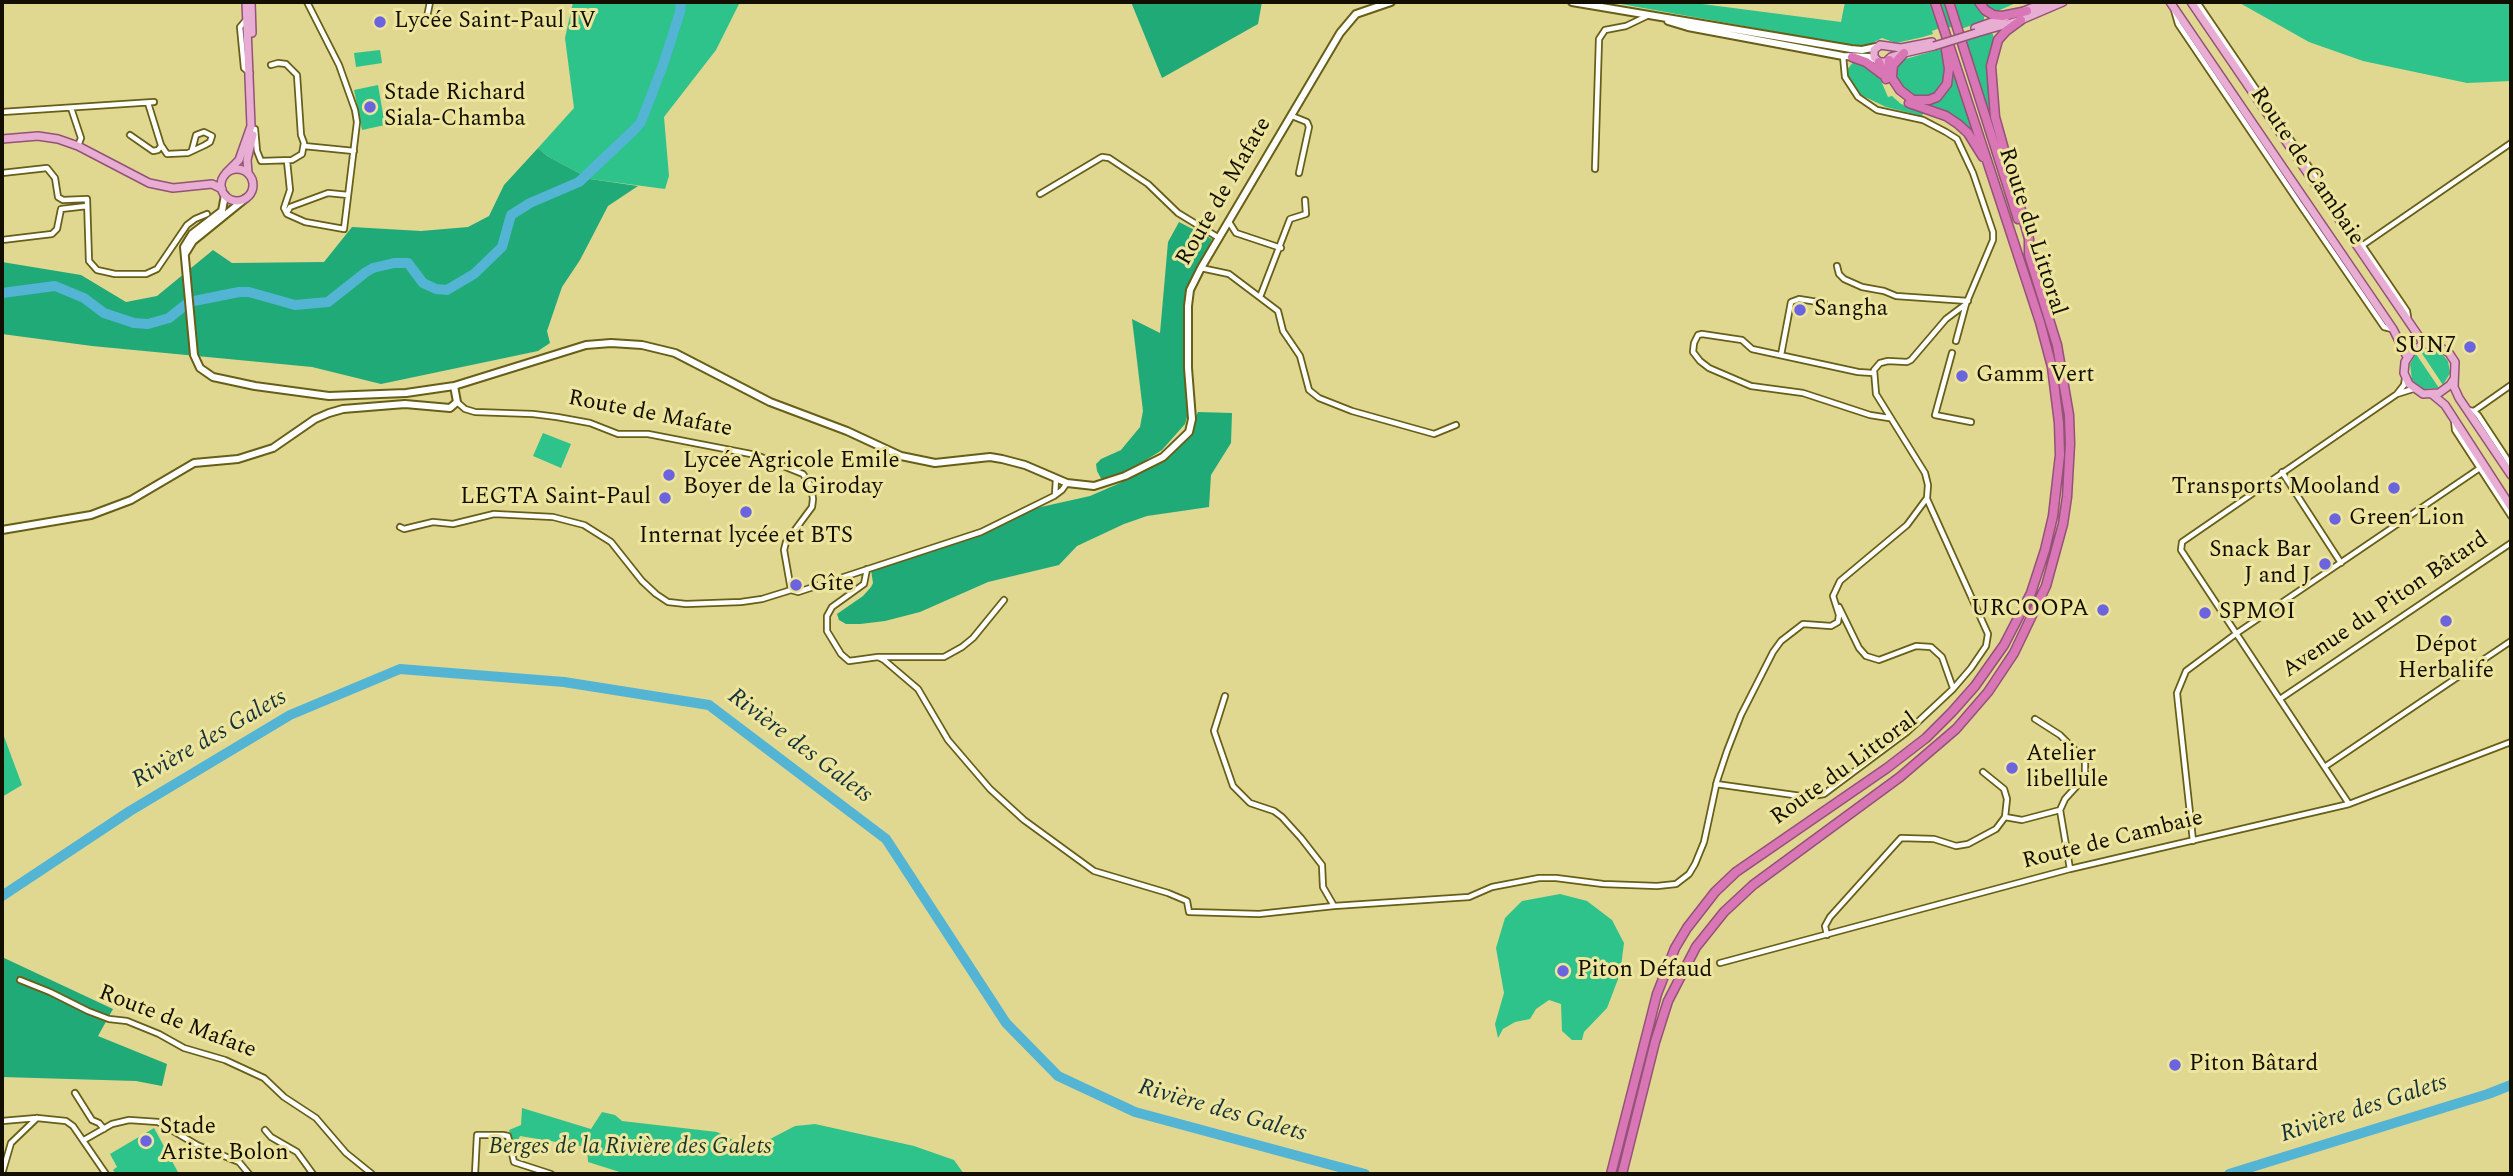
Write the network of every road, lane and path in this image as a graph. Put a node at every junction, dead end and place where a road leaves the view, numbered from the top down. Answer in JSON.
{"nodes":[{"id":1,"x":307,"y":2,"type":"edge"},
{"id":2,"x":430,"y":2,"type":"edge"},
{"id":3,"x":1391,"y":2,"type":"edge"},
{"id":4,"x":1572,"y":2,"type":"edge"},
{"id":5,"x":1933,"y":2,"type":"edge"},
{"id":6,"x":1949,"y":2,"type":"edge"},
{"id":7,"x":1979,"y":2,"type":"edge"},
{"id":8,"x":2046,"y":2,"type":"edge"},
{"id":9,"x":2063,"y":2,"type":"edge"},
{"id":10,"x":2192,"y":2,"type":"edge"},
{"id":11,"x":2197,"y":2,"type":"edge"},
{"id":12,"x":250,"y":5,"type":"edge"},
{"id":13,"x":2172,"y":5,"type":"edge"},
{"id":14,"x":2027,"y":10,"type":"junction"},
{"id":15,"x":1988,"y":12,"type":"junction"},
{"id":16,"x":1650,"y":16,"type":"junction"},
{"id":17,"x":2021,"y":20,"type":"junction"},
{"id":18,"x":423,"y":21,"type":"dead end"},
{"id":19,"x":1987,"y":27,"type":"junction"},
{"id":20,"x":1933,"y":44,"type":"junction"},
{"id":21,"x":1887,"y":45,"type":"junction"},
{"id":22,"x":1877,"y":47,"type":"junction"},
{"id":23,"x":1905,"y":53,"type":"junction"},
{"id":24,"x":1849,"y":54,"type":"junction"},
{"id":25,"x":1890,"y":59,"type":"junction"},
{"id":26,"x":1877,"y":61,"type":"junction"},
{"id":27,"x":271,"y":65,"type":"dead end"},
{"id":28,"x":1891,"y":82,"type":"junction"},
{"id":29,"x":71,"y":108,"type":"junction"},
{"id":30,"x":2,"y":112,"type":"edge"},
{"id":31,"x":1292,"y":116,"type":"junction"},
{"id":32,"x":255,"y":129,"type":"junction"},
{"id":33,"x":130,"y":135,"type":"dead end"},
{"id":34,"x":2,"y":139,"type":"edge"},
{"id":35,"x":2511,"y":143,"type":"edge"},
{"id":36,"x":161,"y":145,"type":"junction"},
{"id":37,"x":78,"y":146,"type":"junction"},
{"id":38,"x":304,"y":146,"type":"junction"},
{"id":39,"x":192,"y":150,"type":"junction"},
{"id":40,"x":354,"y":151,"type":"junction"},
{"id":41,"x":287,"y":161,"type":"junction"},
{"id":42,"x":1595,"y":169,"type":"dead end"},
{"id":43,"x":2,"y":173,"type":"edge"},
{"id":44,"x":248,"y":173,"type":"junction"},
{"id":45,"x":1299,"y":173,"type":"dead end"},
{"id":46,"x":225,"y":174,"type":"junction"},
{"id":47,"x":1993,"y":177,"type":"junction"},
{"id":48,"x":199,"y":185,"type":"junction"},
{"id":49,"x":224,"y":192,"type":"junction"},
{"id":50,"x":1040,"y":194,"type":"dead end"},
{"id":51,"x":348,"y":195,"type":"junction"},
{"id":52,"x":246,"y":198,"type":"junction"},
{"id":53,"x":1305,"y":200,"type":"dead end"},
{"id":54,"x":87,"y":206,"type":"junction"},
{"id":55,"x":287,"y":206,"type":"junction"},
{"id":56,"x":210,"y":214,"type":"junction"},
{"id":57,"x":224,"y":217,"type":"junction"},
{"id":58,"x":1228,"y":222,"type":"junction"},
{"id":59,"x":1219,"y":238,"type":"junction"},
{"id":60,"x":2,"y":240,"type":"edge"},
{"id":61,"x":2363,"y":245,"type":"junction"},
{"id":62,"x":1281,"y":248,"type":"junction"},
{"id":63,"x":2029,"y":255,"type":"junction"},
{"id":64,"x":184,"y":256,"type":"junction"},
{"id":65,"x":1837,"y":266,"type":"dead end"},
{"id":66,"x":1201,"y":268,"type":"junction"},
{"id":67,"x":1260,"y":297,"type":"junction"},
{"id":68,"x":1967,"y":302,"type":"junction"},
{"id":69,"x":1824,"y":303,"type":"dead end"},
{"id":70,"x":2408,"y":322,"type":"junction"},
{"id":71,"x":2393,"y":329,"type":"junction"},
{"id":72,"x":1956,"y":341,"type":"dead end"},
{"id":73,"x":2424,"y":344,"type":"junction"},
{"id":74,"x":1952,"y":353,"type":"dead end"},
{"id":75,"x":1781,"y":355,"type":"junction"},
{"id":76,"x":2407,"y":357,"type":"junction"},
{"id":77,"x":1873,"y":373,"type":"junction"},
{"id":78,"x":2406,"y":378,"type":"junction"},
{"id":79,"x":2454,"y":379,"type":"junction"},
{"id":80,"x":2511,"y":385,"type":"edge"},
{"id":81,"x":454,"y":386,"type":"junction"},
{"id":82,"x":2413,"y":389,"type":"junction"},
{"id":83,"x":2398,"y":394,"type":"junction"},
{"id":84,"x":2433,"y":395,"type":"junction"},
{"id":85,"x":457,"y":402,"type":"junction"},
{"id":86,"x":2470,"y":410,"type":"junction"},
{"id":87,"x":1889,"y":418,"type":"junction"},
{"id":88,"x":2454,"y":419,"type":"junction"},
{"id":89,"x":1971,"y":422,"type":"dead end"},
{"id":90,"x":1456,"y":425,"type":"dead end"},
{"id":91,"x":2511,"y":465,"type":"edge"},
{"id":92,"x":2480,"y":468,"type":"junction"},
{"id":93,"x":2283,"y":472,"type":"junction"},
{"id":94,"x":2511,"y":475,"type":"edge"},
{"id":95,"x":1056,"y":479,"type":"junction"},
{"id":96,"x":1067,"y":483,"type":"junction"},
{"id":97,"x":1054,"y":496,"type":"junction"},
{"id":98,"x":1927,"y":498,"type":"junction"},
{"id":99,"x":2511,"y":507,"type":"edge"},
{"id":100,"x":2511,"y":516,"type":"edge"},
{"id":101,"x":400,"y":527,"type":"dead end"},
{"id":102,"x":2,"y":530,"type":"edge"},
{"id":103,"x":2511,"y":543,"type":"edge"},
{"id":104,"x":2340,"y":563,"type":"junction"},
{"id":105,"x":867,"y":569,"type":"junction"},
{"id":106,"x":791,"y":590,"type":"junction"},
{"id":107,"x":1833,"y":596,"type":"junction"},
{"id":108,"x":1004,"y":600,"type":"dead end"},
{"id":109,"x":2236,"y":633,"type":"junction"},
{"id":110,"x":2511,"y":641,"type":"edge"},
{"id":111,"x":878,"y":657,"type":"junction"},
{"id":112,"x":1953,"y":689,"type":"junction"},
{"id":113,"x":1226,"y":696,"type":"dead end"},
{"id":114,"x":2280,"y":699,"type":"junction"},
{"id":115,"x":2035,"y":719,"type":"dead end"},
{"id":116,"x":2511,"y":742,"type":"edge"},
{"id":117,"x":2326,"y":766,"type":"junction"},
{"id":118,"x":1983,"y":772,"type":"dead end"},
{"id":119,"x":1716,"y":784,"type":"junction"},
{"id":120,"x":2349,"y":804,"type":"junction"},
{"id":121,"x":2060,"y":810,"type":"junction"},
{"id":122,"x":2005,"y":817,"type":"junction"},
{"id":123,"x":2193,"y":841,"type":"junction"},
{"id":124,"x":2070,"y":869,"type":"junction"},
{"id":125,"x":1334,"y":906,"type":"junction"},
{"id":126,"x":1827,"y":934,"type":"junction"},
{"id":127,"x":1720,"y":963,"type":"dead end"},
{"id":128,"x":20,"y":980,"type":"dead end"},
{"id":129,"x":75,"y":1093,"type":"dead end"},
{"id":130,"x":37,"y":1118,"type":"junction"},
{"id":131,"x":2,"y":1121,"type":"edge"},
{"id":132,"x":104,"y":1129,"type":"junction"},
{"id":133,"x":265,"y":1130,"type":"dead end"},
{"id":134,"x":84,"y":1140,"type":"junction"},
{"id":135,"x":2,"y":1174,"type":"edge"},
{"id":136,"x":106,"y":1174,"type":"edge"},
{"id":137,"x":249,"y":1174,"type":"edge"},
{"id":138,"x":313,"y":1174,"type":"edge"},
{"id":139,"x":372,"y":1174,"type":"edge"},
{"id":140,"x":475,"y":1174,"type":"edge"},
{"id":141,"x":551,"y":1174,"type":"edge"},
{"id":142,"x":1611,"y":1174,"type":"edge"},
{"id":143,"x":1622,"y":1174,"type":"edge"}],
"edges":[{"from":1,"to":40,"type":"street"},
{"from":2,"to":18,"type":"street"},
{"from":3,"to":31,"type":"main road","name":"Route de Mafate"},
{"from":4,"to":16,"type":"main road"},
{"from":5,"to":28,"type":"highway"},
{"from":5,"to":47,"type":"highway","name":"Route du Littoral"},
{"from":6,"to":63,"type":"highway","name":"Route du Littoral"},
{"from":7,"to":15,"type":"highway"},
{"from":8,"to":14,"type":"main road"},
{"from":9,"to":17,"type":"main road"},
{"from":10,"to":70,"type":"main road","name":"Route de Cambaie"},
{"from":11,"to":61,"type":"street"},
{"from":12,"to":32,"type":"main road"},
{"from":12,"to":46,"type":"main road"},
{"from":13,"to":71,"type":"main road","name":"Route de Cambaie"},
{"from":13,"to":71,"type":"street"},
{"from":14,"to":15,"type":"highway"},
{"from":14,"to":19,"type":"main road"},
{"from":15,"to":19,"type":"main road"},
{"from":16,"to":24,"type":"main road"},
{"from":16,"to":42,"type":"street"},
{"from":17,"to":19,"type":"main road"},
{"from":17,"to":63,"type":"highway"},
{"from":19,"to":20,"type":"main road","bridge":true},
{"from":20,"to":21,"type":"main road"},
{"from":20,"to":23,"type":"main road"},
{"from":21,"to":22,"type":"main road"},
{"from":21,"to":25,"type":"main road"},
{"from":22,"to":24,"type":"main road"},
{"from":22,"to":26,"type":"main road"},
{"from":23,"to":25,"type":"main road"},
{"from":23,"to":28,"type":"highway"},
{"from":24,"to":26,"type":"main road"},
{"from":24,"to":28,"type":"highway"},
{"from":24,"to":68,"type":"street"},
{"from":25,"to":26,"type":"main road"},
{"from":25,"to":28,"type":"highway"},
{"from":26,"to":28,"type":"highway"},
{"from":27,"to":38,"type":"street"},
{"from":28,"to":47,"type":"highway"},
{"from":29,"to":30,"type":"street"},
{"from":29,"to":36,"type":"street"},
{"from":29,"to":37,"type":"street"},
{"from":31,"to":45,"type":"street"},
{"from":31,"to":58,"type":"main road","name":"Route de Mafate"},
{"from":32,"to":41,"type":"street"},
{"from":32,"to":44,"type":"main road"},
{"from":33,"to":36,"type":"street"},
{"from":34,"to":37,"type":"main road"},
{"from":35,"to":61,"type":"street"},
{"from":36,"to":39,"type":"street"},
{"from":37,"to":48,"type":"main road"},
{"from":38,"to":40,"type":"street"},
{"from":38,"to":41,"type":"street"},
{"from":39,"to":39,"type":"street"},
{"from":40,"to":51,"type":"street"},
{"from":41,"to":55,"type":"street"},
{"from":43,"to":54,"type":"street"},
{"from":44,"to":46,"type":"main road"},
{"from":44,"to":52,"type":"main road"},
{"from":46,"to":48,"type":"main road"},
{"from":46,"to":49,"type":"main road"},
{"from":47,"to":142,"type":"highway","name":"Route du Littoral"},
{"from":48,"to":49,"type":"main road"},
{"from":49,"to":52,"type":"main road"},
{"from":49,"to":56,"type":"main road"},
{"from":50,"to":59,"type":"street"},
{"from":51,"to":55,"type":"street"},
{"from":51,"to":55,"type":"street"},
{"from":52,"to":57,"type":"main road"},
{"from":53,"to":62,"type":"street"},
{"from":54,"to":56,"type":"street"},
{"from":54,"to":60,"type":"street"},
{"from":56,"to":57,"type":"street"},
{"from":56,"to":64,"type":"main road"},
{"from":57,"to":64,"type":"main road"},
{"from":58,"to":59,"type":"main road","name":"Route de Mafate"},
{"from":58,"to":62,"type":"street"},
{"from":59,"to":66,"type":"main road","name":"Route de Mafate"},
{"from":61,"to":70,"type":"street"},
{"from":62,"to":67,"type":"street"},
{"from":63,"to":143,"type":"highway","name":"Route du Littoral"},
{"from":64,"to":81,"type":"main road","name":"Route de Mafate"},
{"from":65,"to":68,"type":"street"},
{"from":66,"to":67,"type":"street"},
{"from":66,"to":96,"type":"main road","name":"Route de Mafate"},
{"from":67,"to":90,"type":"street"},
{"from":68,"to":72,"type":"street"},
{"from":68,"to":77,"type":"street"},
{"from":69,"to":75,"type":"street"},
{"from":70,"to":73,"type":"main road","name":"Route de Cambaie"},
{"from":71,"to":76,"type":"main road","name":"Route de Cambaie"},
{"from":73,"to":76,"type":"main road"},
{"from":73,"to":79,"type":"main road","name":"Route de Cambaie"},
{"from":74,"to":89,"type":"street"},
{"from":75,"to":77,"type":"street"},
{"from":75,"to":87,"type":"street"},
{"from":76,"to":78,"type":"main road","name":"Route de Cambaie"},
{"from":77,"to":87,"type":"street"},
{"from":78,"to":82,"type":"main road"},
{"from":78,"to":83,"type":"street"},
{"from":79,"to":84,"type":"main road"},
{"from":79,"to":86,"type":"main road","name":"Route de Cambaie"},
{"from":80,"to":86,"type":"street"},
{"from":81,"to":85,"type":"main road"},
{"from":81,"to":95,"type":"main road","name":"Route de Mafate"},
{"from":82,"to":83,"type":"street"},
{"from":82,"to":84,"type":"main road"},
{"from":83,"to":93,"type":"street"},
{"from":84,"to":88,"type":"main road"},
{"from":85,"to":102,"type":"main road","name":"Route de Mafate"},
{"from":85,"to":106,"type":"street","name":"Route de Mafate"},
{"from":86,"to":91,"type":"street"},
{"from":86,"to":94,"type":"main road","name":"Route de Cambaie"},
{"from":87,"to":98,"type":"street"},
{"from":88,"to":92,"type":"street"},
{"from":88,"to":99,"type":"main road"},
{"from":92,"to":100,"type":"street"},
{"from":92,"to":104,"type":"street"},
{"from":93,"to":104,"type":"street"},
{"from":93,"to":109,"type":"street"},
{"from":95,"to":96,"type":"main road","name":"Route de Mafate"},
{"from":95,"to":97,"type":"street"},
{"from":96,"to":97,"type":"street"},
{"from":97,"to":105,"type":"street"},
{"from":98,"to":107,"type":"street"},
{"from":98,"to":112,"type":"street"},
{"from":101,"to":106,"type":"street"},
{"from":103,"to":114,"type":"street","name":"Avenue du Piton Bâtard"},
{"from":104,"to":109,"type":"street"},
{"from":105,"to":106,"type":"street"},
{"from":105,"to":111,"type":"street"},
{"from":107,"to":112,"type":"street"},
{"from":107,"to":119,"type":"street"},
{"from":108,"to":111,"type":"street"},
{"from":109,"to":114,"type":"street"},
{"from":109,"to":123,"type":"street"},
{"from":110,"to":117,"type":"street"},
{"from":111,"to":125,"type":"street"},
{"from":112,"to":119,"type":"street"},
{"from":113,"to":125,"type":"street"},
{"from":114,"to":117,"type":"street"},
{"from":115,"to":121,"type":"street"},
{"from":116,"to":120,"type":"street","name":"Route de Cambaie"},
{"from":117,"to":120,"type":"street"},
{"from":118,"to":122,"type":"street"},
{"from":119,"to":125,"type":"street"},
{"from":120,"to":123,"type":"street","name":"Route de Cambaie"},
{"from":121,"to":122,"type":"street"},
{"from":121,"to":124,"type":"street"},
{"from":122,"to":126,"type":"street"},
{"from":123,"to":124,"type":"street","name":"Route de Cambaie"},
{"from":124,"to":126,"type":"street","name":"Route de Cambaie"},
{"from":126,"to":127,"type":"street","name":"Route de Cambaie"},
{"from":128,"to":139,"type":"street","name":"Route de Mafate"},
{"from":129,"to":132,"type":"street"},
{"from":130,"to":131,"type":"street"},
{"from":130,"to":134,"type":"street"},
{"from":130,"to":135,"type":"street"},
{"from":132,"to":134,"type":"street"},
{"from":132,"to":137,"type":"street"},
{"from":133,"to":138,"type":"street"},
{"from":134,"to":136,"type":"street"},
{"from":140,"to":141,"type":"street"}]}
